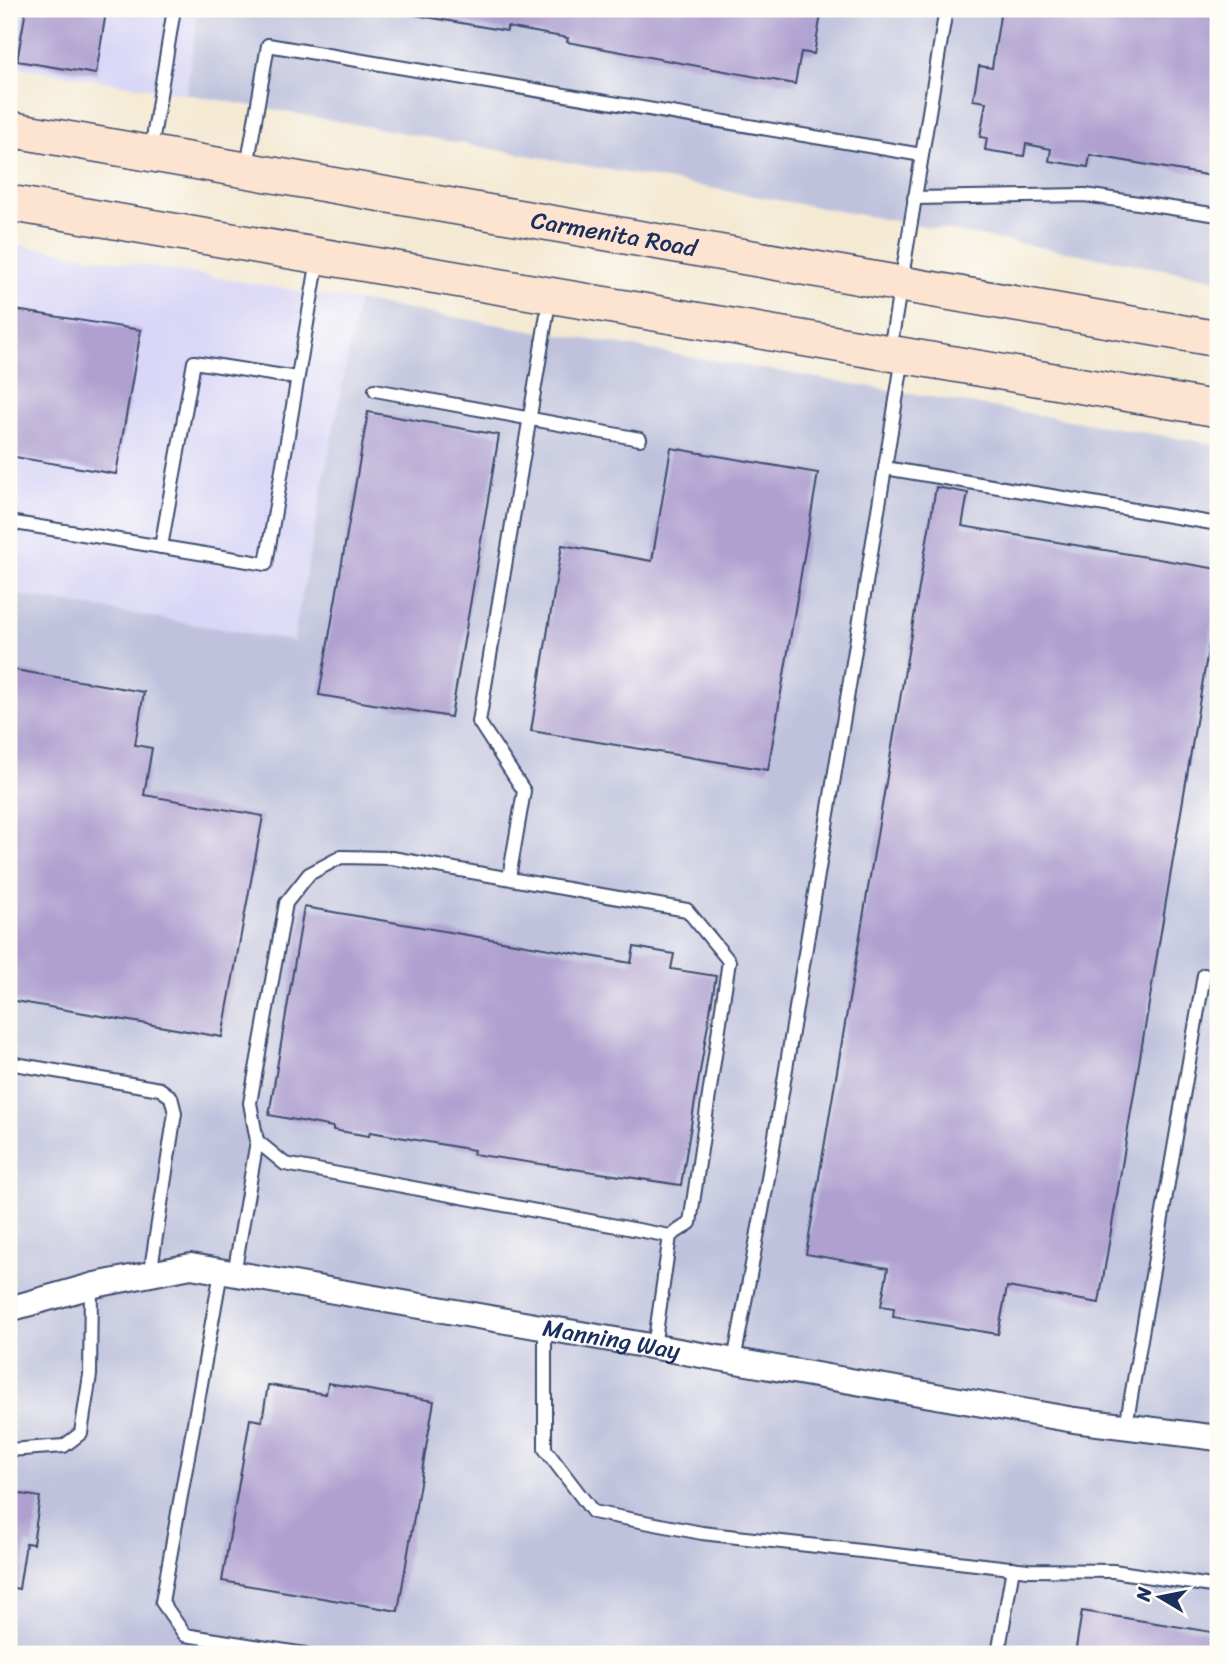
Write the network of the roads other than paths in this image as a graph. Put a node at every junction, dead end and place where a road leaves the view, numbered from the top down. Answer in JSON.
{"nodes":[{"id":1,"x":174,"y":9,"type":"edge"},
{"id":2,"x":946,"y":9,"type":"edge"},
{"id":3,"x":9,"y":130,"type":"edge"},
{"id":4,"x":151,"y":154,"type":"junction"},
{"id":5,"x":922,"y":155,"type":"junction"},
{"id":6,"x":247,"y":170,"type":"junction"},
{"id":7,"x":914,"y":198,"type":"junction"},
{"id":8,"x":9,"y":204,"type":"edge"},
{"id":9,"x":1218,"y":215,"type":"edge"},
{"id":10,"x":318,"y":256,"type":"junction"},
{"id":11,"x":900,"y":284,"type":"junction"},
{"id":12,"x":550,"y":296,"type":"junction"},
{"id":13,"x":1218,"y":339,"type":"edge"},
{"id":14,"x":896,"y":355,"type":"junction"},
{"id":15,"x":297,"y":378,"type":"junction"},
{"id":16,"x":375,"y":390,"type":"dead end"},
{"id":17,"x":1218,"y":409,"type":"edge"},
{"id":18,"x":529,"y":419,"type":"junction"},
{"id":19,"x":640,"y":439,"type":"dead end"},
{"id":20,"x":885,"y":468,"type":"junction"},
{"id":21,"x":9,"y":522,"type":"edge"},
{"id":22,"x":1218,"y":524,"type":"edge"},
{"id":23,"x":161,"y":547,"type":"junction"},
{"id":24,"x":509,"y":878,"type":"junction"},
{"id":25,"x":1204,"y":975,"type":"dead end"},
{"id":26,"x":9,"y":1063,"type":"edge"},
{"id":27,"x":257,"y":1142,"type":"junction"},
{"id":28,"x":670,"y":1236,"type":"junction"},
{"id":29,"x":228,"y":1273,"type":"junction"},
{"id":30,"x":150,"y":1275,"type":"junction"},
{"id":31,"x":91,"y":1287,"type":"junction"},
{"id":32,"x":9,"y":1309,"type":"edge"},
{"id":33,"x":545,"y":1328,"type":"junction"},
{"id":34,"x":654,"y":1347,"type":"junction"},
{"id":35,"x":734,"y":1361,"type":"junction"},
{"id":36,"x":1126,"y":1426,"type":"junction"},
{"id":37,"x":1218,"y":1438,"type":"edge"},
{"id":38,"x":9,"y":1450,"type":"edge"},
{"id":39,"x":1013,"y":1568,"type":"junction"},
{"id":40,"x":1218,"y":1587,"type":"edge"},
{"id":41,"x":305,"y":1654,"type":"edge"},
{"id":42,"x":998,"y":1654,"type":"edge"}],
"edges":[{"from":1,"to":4,"type":"lane"},
{"from":2,"to":5,"type":"lane"},
{"from":3,"to":4,"type":"main road","name":"Carmenita Road"},
{"from":4,"to":6,"type":"main road","name":"Carmenita Road"},
{"from":5,"to":6,"type":"lane"},
{"from":5,"to":7,"type":"lane"},
{"from":6,"to":11,"type":"main road","name":"Carmenita Road"},
{"from":7,"to":9,"type":"lane"},
{"from":7,"to":11,"type":"lane"},
{"from":8,"to":10,"type":"main road"},
{"from":10,"to":12,"type":"main road"},
{"from":10,"to":15,"type":"lane"},
{"from":11,"to":13,"type":"main road","name":"Carmenita Road"},
{"from":11,"to":14,"type":"lane"},
{"from":12,"to":14,"type":"main road"},
{"from":12,"to":18,"type":"lane"},
{"from":14,"to":17,"type":"main road"},
{"from":14,"to":20,"type":"lane"},
{"from":15,"to":23,"type":"lane"},
{"from":15,"to":23,"type":"lane"},
{"from":16,"to":18,"type":"lane"},
{"from":18,"to":19,"type":"lane"},
{"from":18,"to":24,"type":"lane"},
{"from":20,"to":22,"type":"lane"},
{"from":20,"to":35,"type":"lane"},
{"from":21,"to":23,"type":"lane"},
{"from":24,"to":27,"type":"lane"},
{"from":24,"to":28,"type":"lane"},
{"from":25,"to":36,"type":"lane"},
{"from":26,"to":30,"type":"lane"},
{"from":27,"to":28,"type":"lane"},
{"from":27,"to":29,"type":"lane"},
{"from":28,"to":34,"type":"lane"},
{"from":29,"to":30,"type":"street","name":"Manning Way"},
{"from":29,"to":33,"type":"street","name":"Manning Way"},
{"from":29,"to":41,"type":"lane"},
{"from":30,"to":31,"type":"street","name":"Manning Way"},
{"from":31,"to":32,"type":"street","name":"Manning Way"},
{"from":31,"to":38,"type":"lane"},
{"from":33,"to":34,"type":"street","name":"Manning Way"},
{"from":33,"to":39,"type":"lane"},
{"from":34,"to":35,"type":"street","name":"Manning Way"},
{"from":35,"to":36,"type":"street","name":"Manning Way"},
{"from":36,"to":37,"type":"street","name":"Manning Way"},
{"from":39,"to":40,"type":"lane"},
{"from":39,"to":42,"type":"lane"}]}
